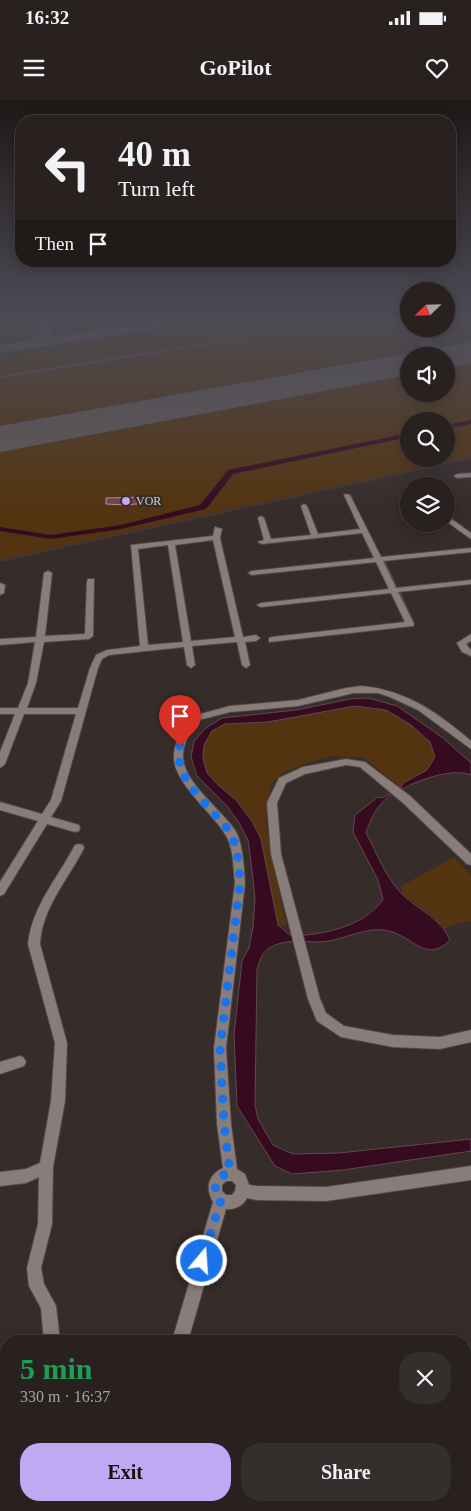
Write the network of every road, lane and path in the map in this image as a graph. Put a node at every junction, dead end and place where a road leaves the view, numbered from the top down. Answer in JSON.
{"nodes":[{"id":1,"x":471,"y":475,"type":"edge"},
{"id":2,"x":458,"y":476,"type":"dead end"},
{"id":3,"x":347,"y":495,"type":"dead end"},
{"id":4,"x":304,"y":506,"type":"dead end"},
{"id":5,"x":261,"y":518,"type":"dead end"},
{"id":6,"x":455,"y":524,"type":"edge"},
{"id":7,"x":218,"y":529,"type":"dead end"},
{"id":8,"x":365,"y":531,"type":"junction"},
{"id":9,"x":315,"y":536,"type":"junction"},
{"id":10,"x":471,"y":537,"type":"edge"},
{"id":11,"x":216,"y":538,"type":"junction"},
{"id":12,"x":171,"y":543,"type":"junction"},
{"id":13,"x":471,"y":550,"type":"edge"},
{"id":14,"x":378,"y":560,"type":"junction"},
{"id":15,"x":48,"y":573,"type":"dead end"},
{"id":16,"x":252,"y":573,"type":"dead end"},
{"id":17,"x":92,"y":581,"type":"dead end"},
{"id":18,"x":471,"y":582,"type":"edge"},
{"id":19,"x":394,"y":591,"type":"junction"},
{"id":20,"x":261,"y":605,"type":"dead end"},
{"id":21,"x":471,"y":636,"type":"edge"},
{"id":22,"x":256,"y":638,"type":"dead end"},
{"id":23,"x":240,"y":639,"type":"junction"},
{"id":24,"x":40,"y":640,"type":"junction"},
{"id":25,"x":272,"y":640,"type":"dead end"},
{"id":26,"x":0,"y":642,"type":"edge"},
{"id":27,"x":188,"y":645,"type":"junction"},
{"id":28,"x":144,"y":648,"type":"junction"},
{"id":29,"x":471,"y":652,"type":"edge"},
{"id":30,"x":191,"y":665,"type":"dead end"},
{"id":31,"x":246,"y":665,"type":"dead end"},
{"id":32,"x":0,"y":711,"type":"edge"},
{"id":33,"x":82,"y":711,"type":"junction"},
{"id":34,"x":20,"y":712,"type":"junction"},
{"id":35,"x":471,"y":746,"type":"edge"},
{"id":36,"x":0,"y":764,"type":"edge"},
{"id":37,"x":0,"y":806,"type":"edge"},
{"id":38,"x":45,"y":820,"type":"junction"},
{"id":39,"x":75,"y":828,"type":"dead end"},
{"id":40,"x":79,"y":848,"type":"dead end"},
{"id":41,"x":471,"y":861,"type":"edge"},
{"id":42,"x":0,"y":891,"type":"edge"},
{"id":43,"x":471,"y":1036,"type":"edge"},
{"id":44,"x":20,"y":1062,"type":"dead end"},
{"id":45,"x":0,"y":1068,"type":"edge"},
{"id":46,"x":46,"y":1167,"type":"junction"},
{"id":47,"x":230,"y":1173,"type":"junction"},
{"id":48,"x":471,"y":1173,"type":"edge"},
{"id":49,"x":0,"y":1179,"type":"edge"},
{"id":50,"x":242,"y":1190,"type":"junction"},
{"id":51,"x":221,"y":1200,"type":"junction"},
{"id":52,"x":51,"y":1335,"type":"edge"},
{"id":53,"x":182,"y":1335,"type":"edge"}],
"edges":[{"from":1,"to":2,"type":"street"},
{"from":3,"to":8,"type":"street"},
{"from":4,"to":9,"type":"street"},
{"from":5,"to":9,"type":"street"},
{"from":6,"to":10,"type":"street"},
{"from":7,"to":11,"type":"street"},
{"from":8,"to":9,"type":"street"},
{"from":8,"to":14,"type":"street"},
{"from":11,"to":12,"type":"street"},
{"from":11,"to":23,"type":"street"},
{"from":12,"to":27,"type":"street"},
{"from":12,"to":28,"type":"street"},
{"from":13,"to":14,"type":"street"},
{"from":14,"to":16,"type":"street"},
{"from":14,"to":19,"type":"street"},
{"from":15,"to":24,"type":"street"},
{"from":17,"to":24,"type":"street"},
{"from":18,"to":19,"type":"street"},
{"from":19,"to":20,"type":"street"},
{"from":19,"to":25,"type":"street"},
{"from":21,"to":29,"type":"street"},
{"from":22,"to":23,"type":"street"},
{"from":23,"to":27,"type":"street"},
{"from":23,"to":31,"type":"street"},
{"from":24,"to":26,"type":"street"},
{"from":24,"to":34,"type":"street"},
{"from":27,"to":28,"type":"street"},
{"from":27,"to":30,"type":"street"},
{"from":28,"to":33,"type":"street"},
{"from":32,"to":34,"type":"street"},
{"from":33,"to":34,"type":"street"},
{"from":33,"to":38,"type":"street"},
{"from":34,"to":36,"type":"street"},
{"from":35,"to":47,"type":"street"},
{"from":37,"to":38,"type":"street"},
{"from":38,"to":39,"type":"street"},
{"from":38,"to":42,"type":"street"},
{"from":40,"to":46,"type":"street"},
{"from":41,"to":43,"type":"street"},
{"from":44,"to":45,"type":"street"},
{"from":46,"to":49,"type":"street"},
{"from":46,"to":52,"type":"street"},
{"from":47,"to":50,"type":"street"},
{"from":47,"to":51,"type":"street"},
{"from":48,"to":50,"type":"street"},
{"from":50,"to":51,"type":"street"},
{"from":51,"to":53,"type":"street"}]}
